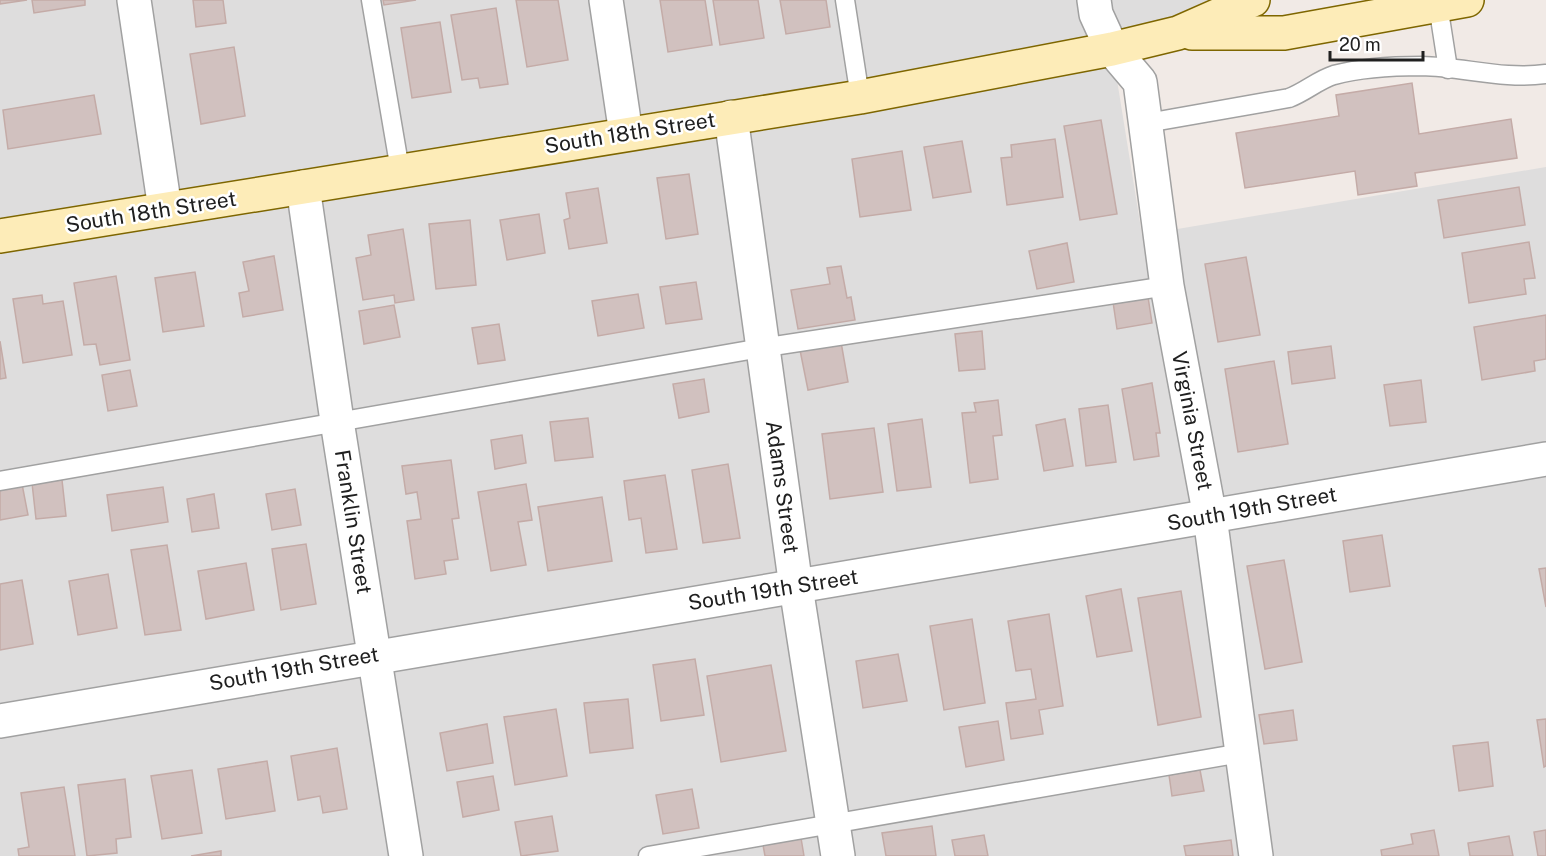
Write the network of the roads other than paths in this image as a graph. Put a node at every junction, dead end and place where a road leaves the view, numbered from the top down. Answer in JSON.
{"nodes":[{"id":1,"x":134,"y":0,"type":"edge"},
{"id":2,"x":371,"y":0,"type":"edge"},
{"id":3,"x":606,"y":0,"type":"edge"},
{"id":4,"x":845,"y":0,"type":"edge"},
{"id":5,"x":1094,"y":0,"type":"edge"},
{"id":6,"x":1253,"y":0,"type":"edge"},
{"id":7,"x":1453,"y":3,"type":"edge"},
{"id":8,"x":1178,"y":33,"type":"junction"},
{"id":9,"x":1112,"y":49,"type":"junction"},
{"id":10,"x":1448,"y":69,"type":"junction"},
{"id":11,"x":1546,"y":74,"type":"edge"},
{"id":12,"x":860,"y":97,"type":"junction"},
{"id":13,"x":730,"y":117,"type":"junction"},
{"id":14,"x":1147,"y":123,"type":"junction"},
{"id":15,"x":626,"y":134,"type":"junction"},
{"id":16,"x":400,"y":170,"type":"junction"},
{"id":17,"x":303,"y":187,"type":"junction"},
{"id":18,"x":165,"y":209,"type":"junction"},
{"id":19,"x":0,"y":236,"type":"edge"},
{"id":20,"x":1167,"y":286,"type":"junction"},
{"id":21,"x":761,"y":348,"type":"junction"},
{"id":22,"x":337,"y":421,"type":"junction"},
{"id":23,"x":1546,"y":459,"type":"edge"},
{"id":24,"x":0,"y":481,"type":"edge"},
{"id":25,"x":1210,"y":517,"type":"junction"},
{"id":26,"x":796,"y":586,"type":"junction"},
{"id":27,"x":374,"y":655,"type":"junction"},
{"id":28,"x":0,"y":721,"type":"edge"},
{"id":29,"x":1240,"y":753,"type":"junction"},
{"id":30,"x":833,"y":822,"type":"junction"},
{"id":31,"x":406,"y":856,"type":"edge"},
{"id":32,"x":648,"y":856,"type":"edge"},
{"id":33,"x":838,"y":856,"type":"edge"},
{"id":34,"x":1256,"y":856,"type":"edge"}],
"edges":[{"from":1,"to":18,"type":"street"},
{"from":2,"to":16,"type":"lane"},
{"from":3,"to":15,"type":"street"},
{"from":4,"to":12,"type":"lane"},
{"from":5,"to":9,"type":"street","name":"Virginia Street"},
{"from":6,"to":8,"type":"main road","name":"South 18th Street"},
{"from":7,"to":8,"type":"main road"},
{"from":7,"to":10,"type":"lane"},
{"from":8,"to":9,"type":"main road","name":"South 18th Street"},
{"from":9,"to":12,"type":"main road","name":"South 18th Street"},
{"from":9,"to":14,"type":"street","name":"Virginia Street"},
{"from":10,"to":11,"type":"lane"},
{"from":10,"to":14,"type":"lane"},
{"from":12,"to":13,"type":"main road","name":"South 18th Street"},
{"from":13,"to":15,"type":"main road","name":"South 18th Street"},
{"from":13,"to":21,"type":"street","name":"Adams Street"},
{"from":14,"to":20,"type":"street","name":"Virginia Street"},
{"from":15,"to":16,"type":"main road","name":"South 18th Street"},
{"from":16,"to":17,"type":"main road","name":"South 18th Street"},
{"from":17,"to":18,"type":"main road","name":"South 18th Street"},
{"from":17,"to":22,"type":"street","name":"Franklin Street"},
{"from":18,"to":19,"type":"main road","name":"South 18th Street"},
{"from":20,"to":21,"type":"lane"},
{"from":20,"to":25,"type":"street","name":"Virginia Street"},
{"from":21,"to":22,"type":"lane"},
{"from":21,"to":26,"type":"street","name":"Adams Street"},
{"from":22,"to":24,"type":"lane"},
{"from":22,"to":27,"type":"street","name":"Franklin Street"},
{"from":23,"to":25,"type":"street","name":"South 19th Street"},
{"from":25,"to":26,"type":"street","name":"South 19th Street"},
{"from":25,"to":29,"type":"street","name":"Virginia Street"},
{"from":26,"to":27,"type":"street","name":"South 19th Street"},
{"from":26,"to":30,"type":"street","name":"Adams Street"},
{"from":27,"to":28,"type":"street","name":"South 19th Street"},
{"from":27,"to":31,"type":"street","name":"Franklin Street"},
{"from":29,"to":30,"type":"lane"},
{"from":29,"to":34,"type":"street","name":"Virginia Street"},
{"from":30,"to":32,"type":"lane"},
{"from":30,"to":33,"type":"street","name":"Adams Street"}]}
